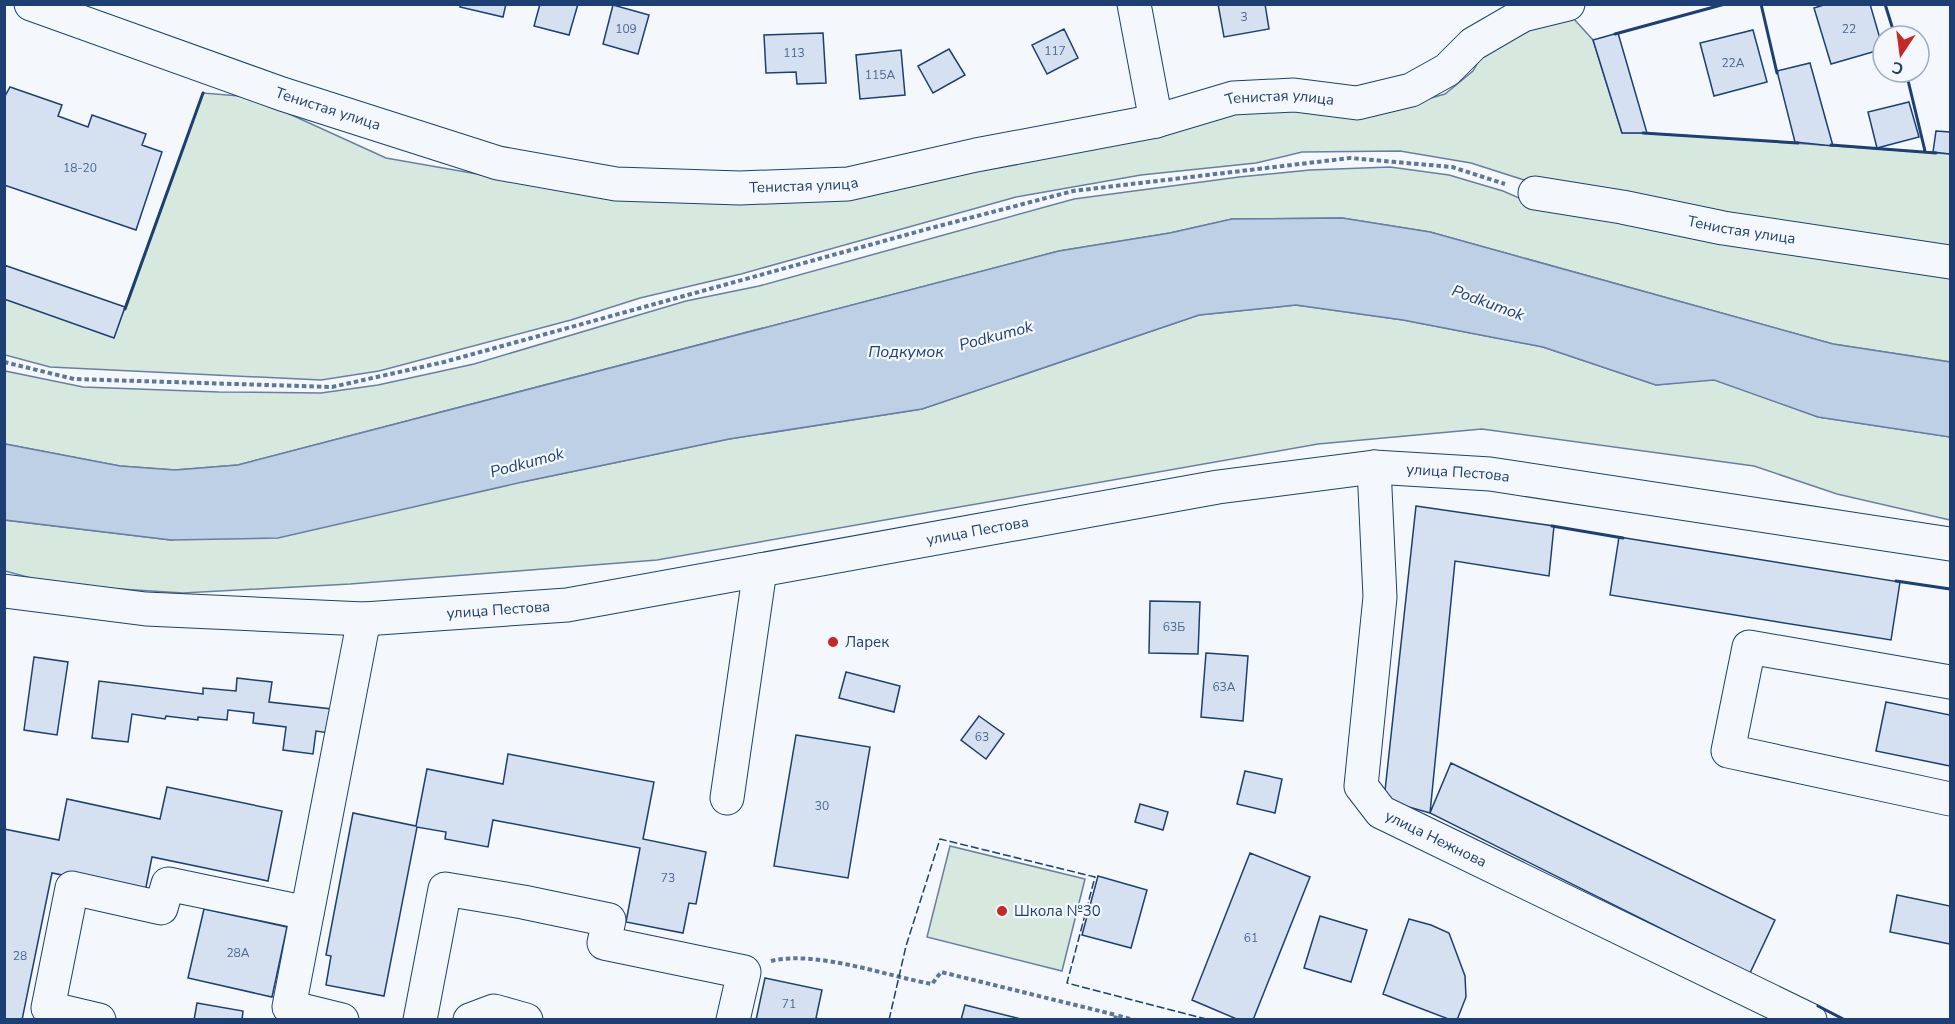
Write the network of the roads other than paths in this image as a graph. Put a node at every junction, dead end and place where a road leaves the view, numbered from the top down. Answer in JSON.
{"nodes":[{"id":1,"x":31,"y":4,"type":"edge"},
{"id":2,"x":1134,"y":4,"type":"edge"},
{"id":3,"x":1568,"y":4,"type":"edge"},
{"id":4,"x":98,"y":16,"type":"edge"},
{"id":5,"x":1156,"y":121,"type":"junction"},
{"id":6,"x":1534,"y":193,"type":"road end"},
{"id":7,"x":1950,"y":262,"type":"edge"},
{"id":8,"x":1374,"y":467,"type":"junction"},
{"id":9,"x":1950,"y":544,"type":"edge"},
{"id":10,"x":760,"y":570,"type":"junction"},
{"id":11,"x":4,"y":591,"type":"edge"},
{"id":12,"x":364,"y":619,"type":"junction"},
{"id":13,"x":1950,"y":682,"type":"edge"},
{"id":14,"x":727,"y":798,"type":"dead end"},
{"id":15,"x":1950,"y":799,"type":"edge"},
{"id":16,"x":307,"y":913,"type":"junction"},
{"id":17,"x":284,"y":1013,"type":"edge"},
{"id":18,"x":99,"y":1020,"type":"edge"},
{"id":19,"x":342,"y":1020,"type":"edge"},
{"id":20,"x":420,"y":1020,"type":"edge"},
{"id":21,"x":470,"y":1020,"type":"edge"},
{"id":22,"x":526,"y":1020,"type":"edge"},
{"id":23,"x":733,"y":1020,"type":"edge"},
{"id":24,"x":1810,"y":1020,"type":"edge"}],
"edges":[{"from":1,"to":4,"type":"street","name":"Тенистая улица"},
{"from":2,"to":5,"type":"street"},
{"from":3,"to":5,"type":"street","name":"Тенистая улица"},
{"from":4,"to":5,"type":"street","name":"Тенистая улица"},
{"from":6,"to":7,"type":"street","name":"Тенистая улица"},
{"from":8,"to":9,"type":"street","name":"улица Пестова"},
{"from":8,"to":10,"type":"street","name":"улица Пестова"},
{"from":8,"to":24,"type":"street","name":"улица Нежнова"},
{"from":10,"to":12,"type":"street","name":"улица Пестова"},
{"from":10,"to":14,"type":"street"},
{"from":11,"to":12,"type":"street","name":"улица Пестова"},
{"from":12,"to":16,"type":"street"},
{"from":13,"to":15,"type":"street"},
{"from":16,"to":17,"type":"street"},
{"from":16,"to":18,"type":"street"},
{"from":17,"to":19,"type":"street"},
{"from":20,"to":23,"type":"street"},
{"from":21,"to":22,"type":"street"}]}
